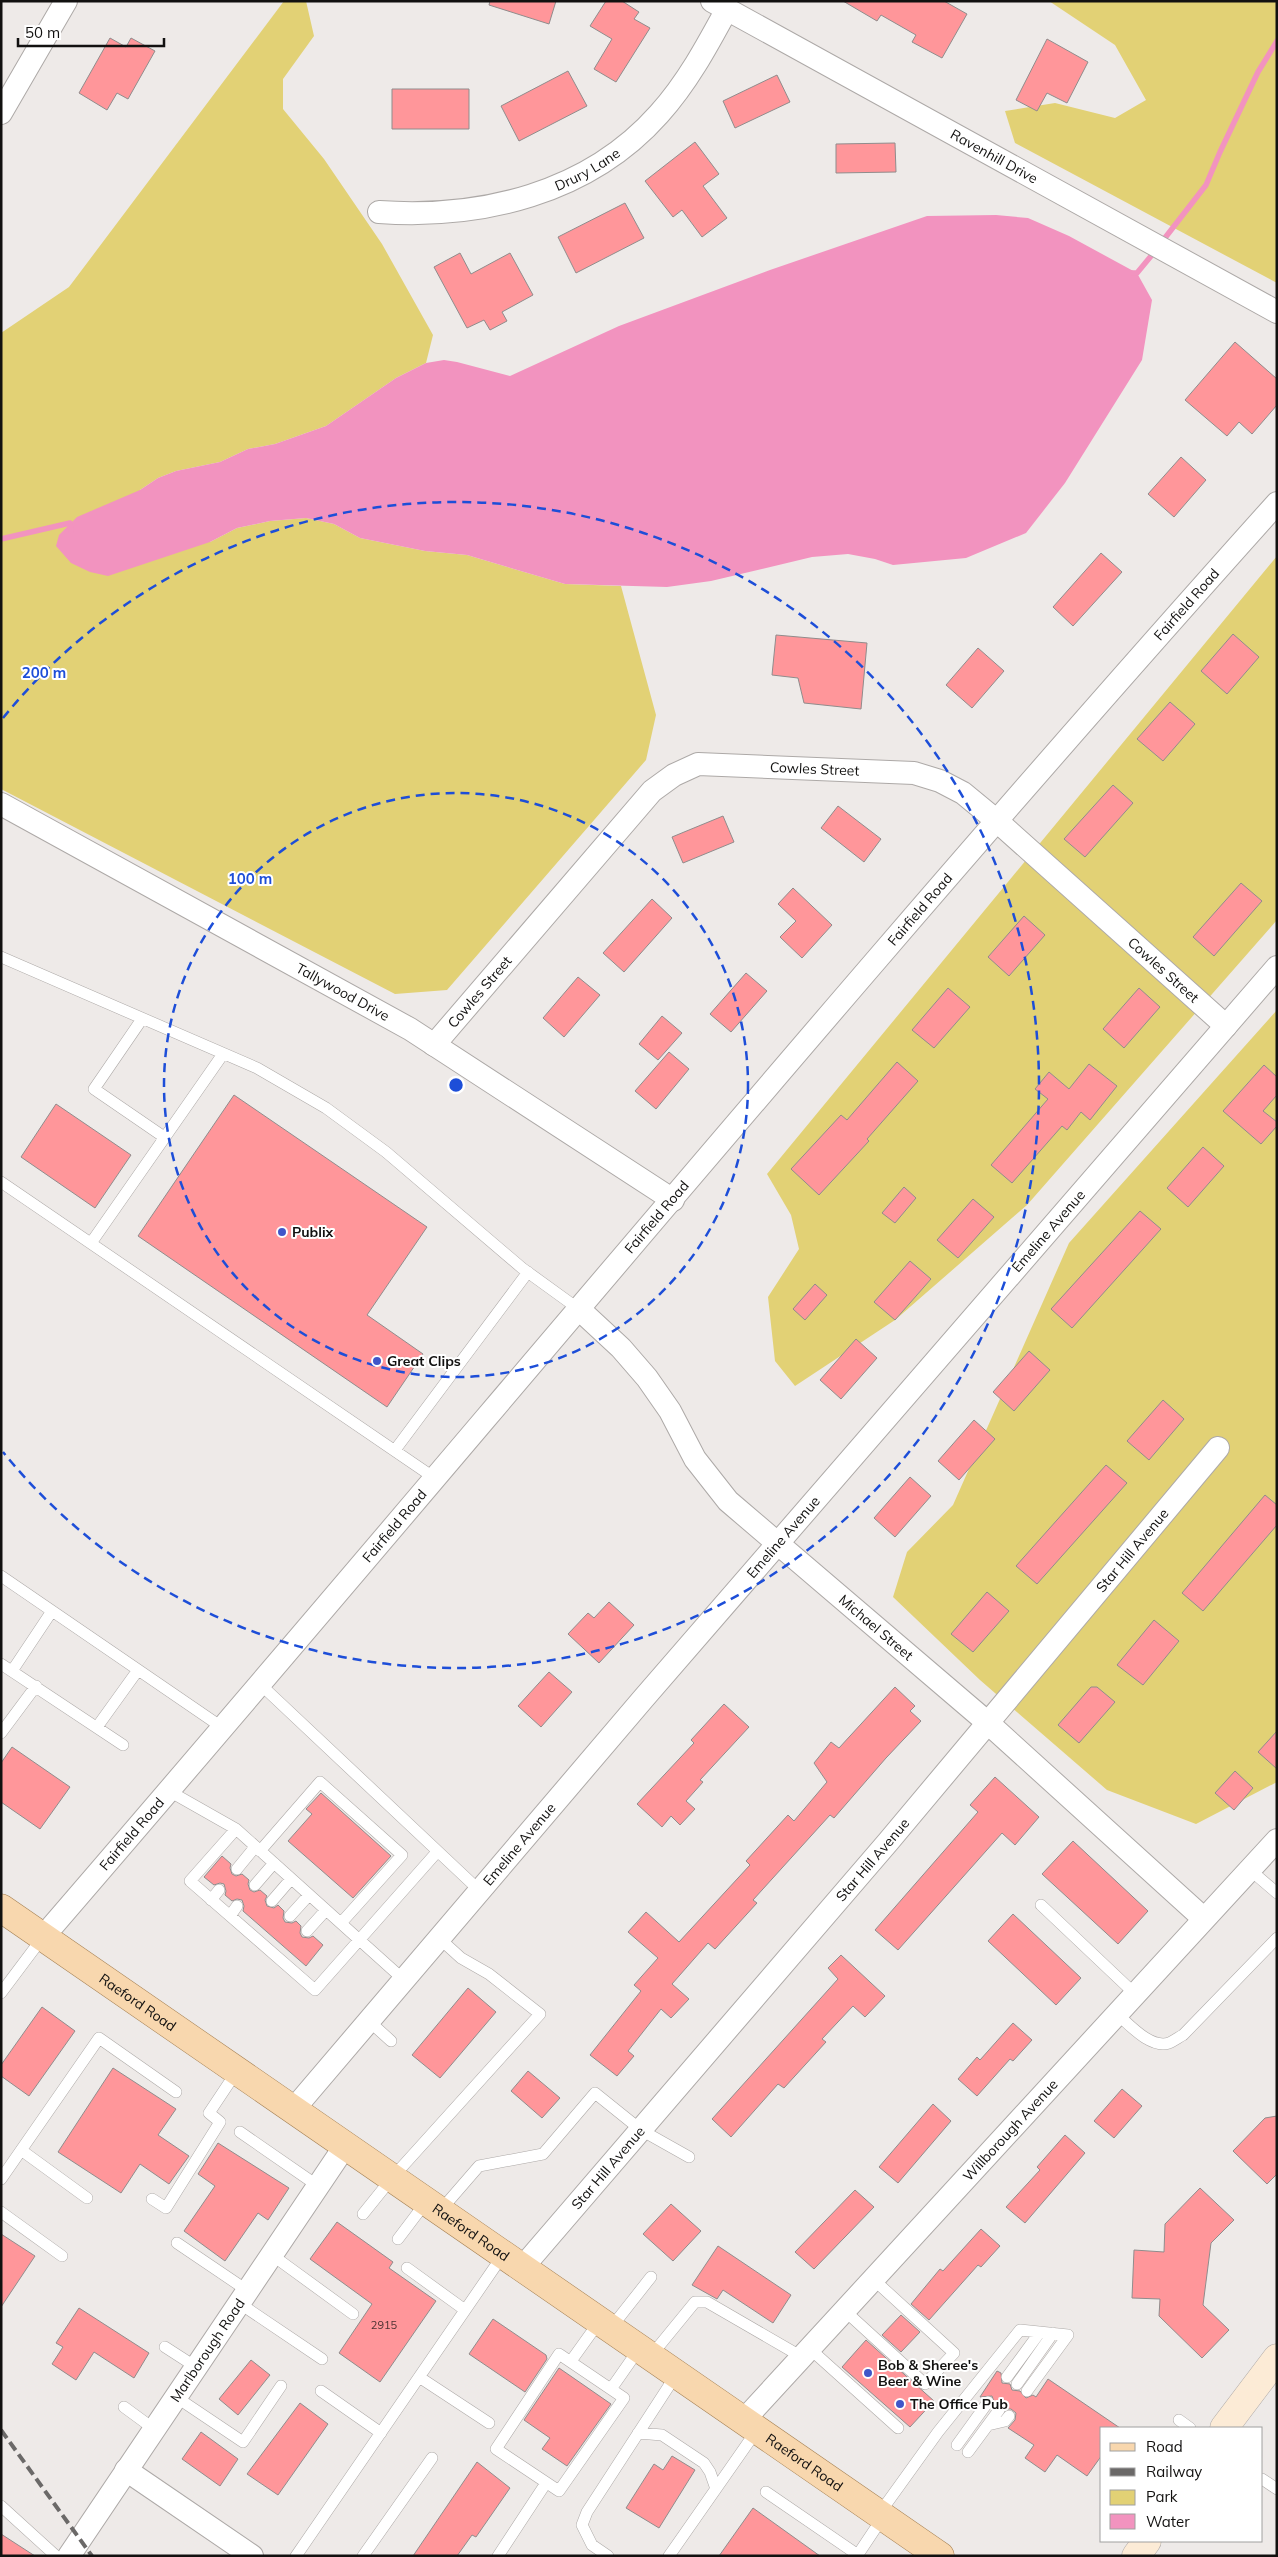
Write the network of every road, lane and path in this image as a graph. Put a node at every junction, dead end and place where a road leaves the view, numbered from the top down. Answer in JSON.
{"nodes":[{"id":1,"x":66,"y":1,"type":"edge"},
{"id":2,"x":719,"y":5,"type":"edge"},
{"id":3,"x":1,"y":113,"type":"edge"},
{"id":4,"x":379,"y":212,"type":"dead end"},
{"id":5,"x":1277,"y":312,"type":"edge"},
{"id":6,"x":1277,"y":503,"type":"edge"},
{"id":7,"x":4,"y":812,"type":"edge"},
{"id":8,"x":996,"y":821,"type":"junction"},
{"id":9,"x":1,"y":958,"type":"edge"},
{"id":10,"x":1277,"y":967,"type":"edge"},
{"id":11,"x":142,"y":1018,"type":"junction"},
{"id":12,"x":1226,"y":1026,"type":"junction"},
{"id":13,"x":434,"y":1045,"type":"junction"},
{"id":14,"x":222,"y":1054,"type":"junction"},
{"id":15,"x":164,"y":1137,"type":"junction"},
{"id":16,"x":1,"y":1182,"type":"edge"},
{"id":17,"x":672,"y":1200,"type":"junction"},
{"id":18,"x":91,"y":1243,"type":"junction"},
{"id":19,"x":528,"y":1272,"type":"junction"},
{"id":20,"x":580,"y":1310,"type":"junction"},
{"id":21,"x":1218,"y":1448,"type":"dead end"},
{"id":22,"x":395,"y":1450,"type":"junction"},
{"id":23,"x":436,"y":1479,"type":"junction"},
{"id":24,"x":779,"y":1544,"type":"junction"},
{"id":25,"x":1,"y":1576,"type":"edge"},
{"id":26,"x":52,"y":1611,"type":"junction"},
{"id":27,"x":1,"y":1664,"type":"edge"},
{"id":28,"x":138,"y":1670,"type":"junction"},
{"id":29,"x":12,"y":1671,"type":"junction"},
{"id":30,"x":260,"y":1684,"type":"junction"},
{"id":31,"x":36,"y":1686,"type":"junction"},
{"id":32,"x":988,"y":1723,"type":"junction"},
{"id":33,"x":97,"y":1728,"type":"junction"},
{"id":34,"x":223,"y":1728,"type":"junction"},
{"id":35,"x":1,"y":1734,"type":"edge"},
{"id":36,"x":123,"y":1745,"type":"dead end"},
{"id":37,"x":169,"y":1791,"type":"junction"},
{"id":38,"x":236,"y":1829,"type":"junction"},
{"id":39,"x":1277,"y":1840,"type":"edge"},
{"id":40,"x":258,"y":1849,"type":"junction"},
{"id":41,"x":437,"y":1852,"type":"junction"},
{"id":42,"x":274,"y":1863,"type":"junction"},
{"id":43,"x":237,"y":1869,"type":"dead end"},
{"id":44,"x":1249,"y":1869,"type":"junction"},
{"id":45,"x":291,"y":1879,"type":"junction"},
{"id":46,"x":255,"y":1885,"type":"dead end"},
{"id":47,"x":219,"y":1890,"type":"dead end"},
{"id":48,"x":480,"y":1891,"type":"junction"},
{"id":49,"x":1277,"y":1893,"type":"edge"},
{"id":50,"x":309,"y":1895,"type":"junction"},
{"id":51,"x":211,"y":1900,"type":"junction"},
{"id":52,"x":272,"y":1900,"type":"dead end"},
{"id":53,"x":1041,"y":1905,"type":"dead end"},
{"id":54,"x":237,"y":1906,"type":"dead end"},
{"id":55,"x":1,"y":1908,"type":"edge"},
{"id":56,"x":326,"y":1910,"type":"junction"},
{"id":57,"x":230,"y":1916,"type":"junction"},
{"id":58,"x":290,"y":1916,"type":"dead end"},
{"id":59,"x":1203,"y":1918,"type":"junction"},
{"id":60,"x":341,"y":1924,"type":"junction"},
{"id":61,"x":307,"y":1931,"type":"dead end"},
{"id":62,"x":43,"y":1937,"type":"junction"},
{"id":63,"x":272,"y":1937,"type":"dead end"},
{"id":64,"x":440,"y":1938,"type":"junction"},
{"id":65,"x":1277,"y":1938,"type":"edge"},
{"id":66,"x":360,"y":1940,"type":"junction"},
{"id":67,"x":265,"y":1946,"type":"junction"},
{"id":68,"x":290,"y":1952,"type":"dead end"},
{"id":69,"x":282,"y":1961,"type":"junction"},
{"id":70,"x":404,"y":1980,"type":"junction"},
{"id":71,"x":1,"y":1993,"type":"edge"},
{"id":72,"x":1134,"y":1993,"type":"junction"},
{"id":73,"x":1116,"y":2013,"type":"junction"},
{"id":74,"x":369,"y":2021,"type":"junction"},
{"id":75,"x":391,"y":2041,"type":"dead end"},
{"id":76,"x":237,"y":2071,"type":"junction"},
{"id":77,"x":176,"y":2092,"type":"dead end"},
{"id":78,"x":293,"y":2110,"type":"junction"},
{"id":79,"x":641,"y":2130,"type":"junction"},
{"id":80,"x":240,"y":2132,"type":"dead end"},
{"id":81,"x":345,"y":2146,"type":"junction"},
{"id":82,"x":21,"y":2150,"type":"junction"},
{"id":83,"x":689,"y":2157,"type":"dead end"},
{"id":84,"x":392,"y":2178,"type":"junction"},
{"id":85,"x":1,"y":2179,"type":"edge"},
{"id":86,"x":318,"y":2186,"type":"junction"},
{"id":87,"x":87,"y":2198,"type":"dead end"},
{"id":88,"x":152,"y":2199,"type":"dead end"},
{"id":89,"x":433,"y":2207,"type":"junction"},
{"id":90,"x":1,"y":2212,"type":"edge"},
{"id":91,"x":363,"y":2214,"type":"dead end"},
{"id":92,"x":398,"y":2239,"type":"dead end"},
{"id":93,"x":177,"y":2242,"type":"dead end"},
{"id":94,"x":272,"y":2255,"type":"junction"},
{"id":95,"x":62,"y":2256,"type":"dead end"},
{"id":96,"x":512,"y":2262,"type":"junction"},
{"id":97,"x":407,"y":2268,"type":"dead end"},
{"id":98,"x":651,"y":2277,"type":"dead end"},
{"id":99,"x":872,"y":2279,"type":"junction"},
{"id":100,"x":243,"y":2297,"type":"junction"},
{"id":101,"x":465,"y":2310,"type":"junction"},
{"id":102,"x":844,"y":2310,"type":"junction"},
{"id":103,"x":353,"y":2314,"type":"dead end"},
{"id":104,"x":605,"y":2326,"type":"junction"},
{"id":105,"x":1040,"y":2332,"type":"junction"},
{"id":106,"x":1053,"y":2333,"type":"junction"},
{"id":107,"x":165,"y":2347,"type":"dead end"},
{"id":108,"x":805,"y":2352,"type":"junction"},
{"id":109,"x":644,"y":2353,"type":"junction"},
{"id":110,"x":1277,"y":2358,"type":"edge"},
{"id":111,"x":322,"y":2359,"type":"dead end"},
{"id":112,"x":571,"y":2362,"type":"junction"},
{"id":113,"x":196,"y":2367,"type":"junction"},
{"id":114,"x":676,"y":2375,"type":"junction"},
{"id":115,"x":419,"y":2377,"type":"junction"},
{"id":116,"x":1007,"y":2377,"type":"dead end"},
{"id":117,"x":1017,"y":2384,"type":"dead end"},
{"id":118,"x":281,"y":2386,"type":"dead end"},
{"id":119,"x":611,"y":2389,"type":"junction"},
{"id":120,"x":321,"y":2391,"type":"dead end"},
{"id":121,"x":1027,"y":2391,"type":"dead end"},
{"id":122,"x":176,"y":2396,"type":"junction"},
{"id":123,"x":988,"y":2402,"type":"dead end"},
{"id":124,"x":124,"y":2407,"type":"dead end"},
{"id":125,"x":1004,"y":2413,"type":"dead end"},
{"id":126,"x":1179,"y":2420,"type":"dead end"},
{"id":127,"x":489,"y":2423,"type":"dead end"},
{"id":128,"x":750,"y":2426,"type":"junction"},
{"id":129,"x":1189,"y":2427,"type":"edge"},
{"id":130,"x":1225,"y":2427,"type":"edge"},
{"id":131,"x":898,"y":2428,"type":"dead end"},
{"id":132,"x":154,"y":2429,"type":"junction"},
{"id":133,"x":381,"y":2433,"type":"junction"},
{"id":134,"x":638,"y":2433,"type":"junction"},
{"id":135,"x":957,"y":2444,"type":"dead end"},
{"id":136,"x":968,"y":2452,"type":"dead end"},
{"id":137,"x":432,"y":2458,"type":"dead end"},
{"id":138,"x":126,"y":2470,"type":"junction"},
{"id":139,"x":1263,"y":2480,"type":"edge"},
{"id":140,"x":546,"y":2483,"type":"junction"},
{"id":141,"x":716,"y":2489,"type":"junction"},
{"id":142,"x":1277,"y":2490,"type":"edge"},
{"id":143,"x":766,"y":2492,"type":"dead end"},
{"id":144,"x":1,"y":2506,"type":"edge"},
{"id":145,"x":881,"y":2515,"type":"junction"},
{"id":146,"x":1146,"y":2542,"type":"edge"},
{"id":147,"x":933,"y":2554,"type":"edge"},
{"id":148,"x":857,"y":2555,"type":"edge"},
{"id":149,"x":56,"y":2556,"type":"edge"},
{"id":150,"x":69,"y":2556,"type":"edge"},
{"id":151,"x":252,"y":2556,"type":"edge"},
{"id":152,"x":296,"y":2556,"type":"edge"},
{"id":153,"x":364,"y":2556,"type":"edge"},
{"id":154,"x":498,"y":2556,"type":"edge"},
{"id":155,"x":608,"y":2556,"type":"edge"},
{"id":156,"x":669,"y":2556,"type":"edge"},
{"id":157,"x":1136,"y":2556,"type":"edge"}],
"edges":[{"from":1,"to":3,"type":"street"},
{"from":2,"to":4,"type":"street","name":"Drury Lane"},
{"from":2,"to":5,"type":"street","name":"Ravenhill Drive"},
{"from":6,"to":8,"type":"street","name":"Fairfield Road"},
{"from":7,"to":13,"type":"street","name":"Tallywood Drive"},
{"from":8,"to":12,"type":"street","name":"Cowles Street"},
{"from":8,"to":13,"type":"street","name":"Cowles Street"},
{"from":8,"to":17,"type":"street","name":"Fairfield Road"},
{"from":9,"to":11,"type":"lane"},
{"from":10,"to":12,"type":"street","name":"Emeline Avenue"},
{"from":11,"to":14,"type":"lane"},
{"from":11,"to":15,"type":"lane"},
{"from":12,"to":24,"type":"street","name":"Emeline Avenue"},
{"from":13,"to":17,"type":"street","name":"Tallywood Drive"},
{"from":14,"to":15,"type":"lane"},
{"from":14,"to":19,"type":"lane"},
{"from":15,"to":18,"type":"lane"},
{"from":16,"to":18,"type":"lane"},
{"from":17,"to":20,"type":"street","name":"Fairfield Road"},
{"from":18,"to":22,"type":"lane"},
{"from":19,"to":20,"type":"lane"},
{"from":19,"to":22,"type":"lane"},
{"from":20,"to":23,"type":"street","name":"Fairfield Road"},
{"from":20,"to":24,"type":"street","name":"Michael Street"},
{"from":21,"to":32,"type":"street","name":"Star Hill Avenue"},
{"from":22,"to":23,"type":"lane"},
{"from":23,"to":30,"type":"street","name":"Fairfield Road"},
{"from":24,"to":32,"type":"street","name":"Michael Street"},
{"from":24,"to":48,"type":"street","name":"Emeline Avenue"},
{"from":25,"to":26,"type":"lane"},
{"from":26,"to":28,"type":"lane"},
{"from":26,"to":29,"type":"lane"},
{"from":27,"to":29,"type":"lane"},
{"from":28,"to":33,"type":"lane"},
{"from":28,"to":34,"type":"lane"},
{"from":29,"to":31,"type":"lane"},
{"from":30,"to":34,"type":"street","name":"Fairfield Road"},
{"from":30,"to":41,"type":"lane"},
{"from":31,"to":33,"type":"lane"},
{"from":31,"to":35,"type":"lane"},
{"from":32,"to":59,"type":"street","name":"Michael Street"},
{"from":32,"to":79,"type":"street","name":"Star Hill Avenue"},
{"from":33,"to":36,"type":"lane"},
{"from":34,"to":37,"type":"street","name":"Fairfield Road"},
{"from":37,"to":38,"type":"lane"},
{"from":37,"to":62,"type":"street","name":"Fairfield Road"},
{"from":38,"to":40,"type":"lane"},
{"from":38,"to":51,"type":"lane"},
{"from":39,"to":44,"type":"street","name":"Willborough Avenue"},
{"from":40,"to":42,"type":"lane"},
{"from":40,"to":43,"type":"lane"},
{"from":40,"to":60,"type":"lane"},
{"from":41,"to":48,"type":"lane"},
{"from":41,"to":66,"type":"lane"},
{"from":42,"to":45,"type":"lane"},
{"from":42,"to":46,"type":"lane"},
{"from":44,"to":49,"type":"lane"},
{"from":44,"to":59,"type":"street","name":"Willborough Avenue"},
{"from":45,"to":50,"type":"lane"},
{"from":45,"to":52,"type":"lane"},
{"from":47,"to":51,"type":"lane"},
{"from":48,"to":64,"type":"street","name":"Emeline Avenue"},
{"from":50,"to":56,"type":"lane"},
{"from":50,"to":58,"type":"lane"},
{"from":51,"to":57,"type":"lane"},
{"from":53,"to":72,"type":"lane"},
{"from":54,"to":57,"type":"lane"},
{"from":55,"to":62,"type":"main road","name":"Raeford Road"},
{"from":56,"to":60,"type":"lane"},
{"from":56,"to":61,"type":"lane"},
{"from":57,"to":67,"type":"lane"},
{"from":59,"to":72,"type":"street","name":"Willborough Avenue"},
{"from":60,"to":66,"type":"lane"},
{"from":62,"to":71,"type":"lane"},
{"from":62,"to":76,"type":"main road","name":"Raeford Road"},
{"from":63,"to":67,"type":"lane"},
{"from":64,"to":70,"type":"street","name":"Emeline Avenue"},
{"from":64,"to":84,"type":"lane"},
{"from":65,"to":73,"type":"lane"},
{"from":66,"to":69,"type":"lane"},
{"from":66,"to":70,"type":"lane"},
{"from":67,"to":69,"type":"lane"},
{"from":68,"to":69,"type":"lane"},
{"from":70,"to":74,"type":"street","name":"Emeline Avenue"},
{"from":72,"to":73,"type":"street","name":"Willborough Avenue"},
{"from":73,"to":99,"type":"street","name":"Willborough Avenue"},
{"from":74,"to":75,"type":"lane"},
{"from":74,"to":78,"type":"street","name":"Emeline Avenue"},
{"from":76,"to":78,"type":"main road","name":"Raeford Road"},
{"from":76,"to":88,"type":"lane"},
{"from":77,"to":82,"type":"lane"},
{"from":78,"to":81,"type":"main road","name":"Raeford Road"},
{"from":79,"to":83,"type":"lane"},
{"from":79,"to":89,"type":"lane"},
{"from":79,"to":96,"type":"street","name":"Star Hill Avenue"},
{"from":80,"to":86,"type":"lane"},
{"from":81,"to":84,"type":"main road","name":"Raeford Road"},
{"from":81,"to":86,"type":"street","name":"Marlborough Road"},
{"from":82,"to":85,"type":"lane"},
{"from":82,"to":87,"type":"lane"},
{"from":84,"to":89,"type":"main road","name":"Raeford Road"},
{"from":84,"to":91,"type":"lane"},
{"from":86,"to":94,"type":"street","name":"Marlborough Road"},
{"from":89,"to":92,"type":"lane"},
{"from":89,"to":96,"type":"main road","name":"Raeford Road"},
{"from":90,"to":95,"type":"lane"},
{"from":93,"to":100,"type":"lane"},
{"from":94,"to":100,"type":"street","name":"Marlborough Road"},
{"from":94,"to":103,"type":"lane"},
{"from":96,"to":101,"type":"lane"},
{"from":96,"to":104,"type":"main road","name":"Raeford Road"},
{"from":97,"to":101,"type":"lane"},
{"from":98,"to":104,"type":"lane"},
{"from":99,"to":102,"type":"street","name":"Willborough Avenue"},
{"from":99,"to":102,"type":"lane"},
{"from":100,"to":111,"type":"lane"},
{"from":100,"to":113,"type":"street","name":"Marlborough Road"},
{"from":101,"to":115,"type":"lane"},
{"from":102,"to":108,"type":"street","name":"Willborough Avenue"},
{"from":104,"to":109,"type":"main road","name":"Raeford Road"},
{"from":104,"to":112,"type":"lane"},
{"from":105,"to":106,"type":"lane"},
{"from":105,"to":116,"type":"lane"},
{"from":105,"to":145,"type":"lane"},
{"from":106,"to":117,"type":"lane"},
{"from":106,"to":121,"type":"lane"},
{"from":107,"to":113,"type":"lane"},
{"from":108,"to":109,"type":"lane"},
{"from":108,"to":128,"type":"street","name":"Willborough Avenue"},
{"from":108,"to":131,"type":"lane"},
{"from":109,"to":114,"type":"main road","name":"Raeford Road"},
{"from":109,"to":119,"type":"lane"},
{"from":110,"to":130,"type":"street"},
{"from":112,"to":119,"type":"lane"},
{"from":112,"to":140,"type":"lane"},
{"from":113,"to":122,"type":"street","name":"Marlborough Road"},
{"from":114,"to":128,"type":"main road","name":"Raeford Road"},
{"from":114,"to":134,"type":"lane"},
{"from":115,"to":127,"type":"lane"},
{"from":115,"to":133,"type":"lane"},
{"from":118,"to":122,"type":"lane"},
{"from":119,"to":140,"type":"lane"},
{"from":120,"to":133,"type":"lane"},
{"from":122,"to":132,"type":"street","name":"Marlborough Road"},
{"from":123,"to":135,"type":"lane"},
{"from":124,"to":132,"type":"lane"},
{"from":125,"to":136,"type":"lane"},
{"from":126,"to":129,"type":"lane"},
{"from":128,"to":141,"type":"lane"},
{"from":128,"to":145,"type":"main road","name":"Raeford Road"},
{"from":132,"to":138,"type":"street","name":"Marlborough Road"},
{"from":133,"to":152,"type":"lane"},
{"from":134,"to":141,"type":"lane"},
{"from":134,"to":155,"type":"lane"},
{"from":137,"to":153,"type":"lane"},
{"from":138,"to":150,"type":"street","name":"Marlborough Road"},
{"from":138,"to":151,"type":"street"},
{"from":139,"to":142,"type":"lane"},
{"from":140,"to":154,"type":"lane"},
{"from":141,"to":156,"type":"lane"},
{"from":143,"to":148,"type":"lane"},
{"from":144,"to":149,"type":"lane"},
{"from":145,"to":147,"type":"main road","name":"Raeford Road"},
{"from":145,"to":148,"type":"lane"},
{"from":146,"to":157,"type":"street"}]}
